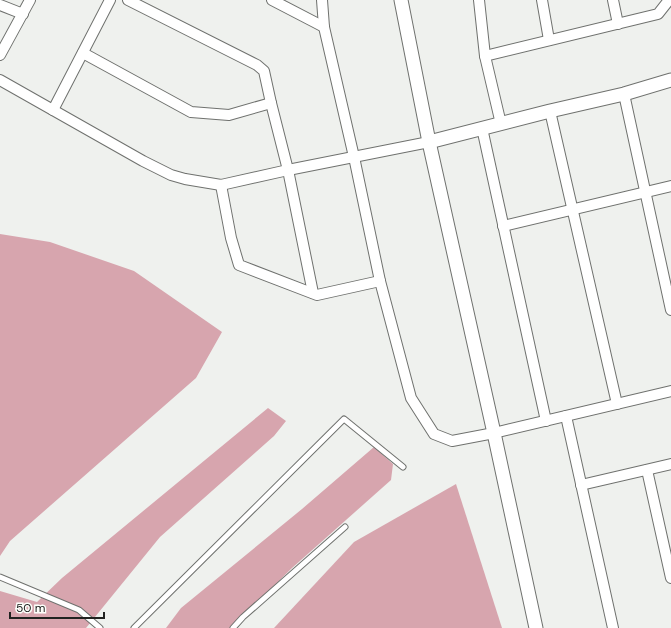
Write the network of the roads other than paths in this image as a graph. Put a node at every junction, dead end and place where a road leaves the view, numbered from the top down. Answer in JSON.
{"nodes":[{"id":1,"x":30,"y":0,"type":"edge"},
{"id":2,"x":110,"y":0,"type":"edge"},
{"id":3,"x":128,"y":0,"type":"edge"},
{"id":4,"x":272,"y":0,"type":"edge"},
{"id":5,"x":322,"y":0,"type":"edge"},
{"id":6,"x":401,"y":0,"type":"edge"},
{"id":7,"x":479,"y":0,"type":"edge"},
{"id":8,"x":542,"y":0,"type":"edge"},
{"id":9,"x":612,"y":0,"type":"edge"},
{"id":10,"x":669,"y":0,"type":"edge"},
{"id":11,"x":0,"y":5,"type":"edge"},
{"id":12,"x":22,"y":14,"type":"junction"},
{"id":13,"x":618,"y":24,"type":"junction"},
{"id":14,"x":324,"y":28,"type":"junction"},
{"id":15,"x":549,"y":40,"type":"junction"},
{"id":16,"x":83,"y":53,"type":"junction"},
{"id":17,"x":0,"y":55,"type":"edge"},
{"id":18,"x":485,"y":56,"type":"junction"},
{"id":19,"x":0,"y":80,"type":"edge"},
{"id":20,"x":671,"y":80,"type":"edge"},
{"id":21,"x":624,"y":94,"type":"junction"},
{"id":22,"x":271,"y":103,"type":"junction"},
{"id":23,"x":53,"y":110,"type":"junction"},
{"id":24,"x":550,"y":111,"type":"junction"},
{"id":25,"x":501,"y":124,"type":"junction"},
{"id":26,"x":482,"y":128,"type":"junction"},
{"id":27,"x":429,"y":142,"type":"junction"},
{"id":28,"x":354,"y":157,"type":"junction"},
{"id":29,"x":288,"y":170,"type":"junction"},
{"id":30,"x":221,"y":185,"type":"junction"},
{"id":31,"x":671,"y":186,"type":"edge"},
{"id":32,"x":645,"y":192,"type":"junction"},
{"id":33,"x":572,"y":210,"type":"junction"},
{"id":34,"x":503,"y":226,"type":"junction"},
{"id":35,"x":380,"y":281,"type":"junction"},
{"id":36,"x":313,"y":293,"type":"junction"},
{"id":37,"x":671,"y":310,"type":"edge"},
{"id":38,"x":671,"y":392,"type":"edge"},
{"id":39,"x":617,"y":404,"type":"junction"},
{"id":40,"x":566,"y":416,"type":"junction"},
{"id":41,"x":546,"y":420,"type":"junction"},
{"id":42,"x":494,"y":433,"type":"junction"},
{"id":43,"x":671,"y":464,"type":"edge"},
{"id":44,"x":403,"y":467,"type":"dead end"},
{"id":45,"x":647,"y":470,"type":"junction"},
{"id":46,"x":581,"y":485,"type":"junction"},
{"id":47,"x":345,"y":527,"type":"dead end"},
{"id":48,"x":0,"y":577,"type":"edge"},
{"id":49,"x":671,"y":578,"type":"edge"},
{"id":50,"x":100,"y":628,"type":"edge"},
{"id":51,"x":134,"y":628,"type":"edge"},
{"id":52,"x":233,"y":628,"type":"edge"},
{"id":53,"x":536,"y":628,"type":"edge"},
{"id":54,"x":613,"y":628,"type":"edge"}],
"edges":[{"from":1,"to":12,"type":"street"},
{"from":2,"to":16,"type":"street"},
{"from":3,"to":22,"type":"street"},
{"from":4,"to":14,"type":"street"},
{"from":5,"to":14,"type":"street"},
{"from":6,"to":27,"type":"street"},
{"from":7,"to":18,"type":"street"},
{"from":8,"to":15,"type":"street"},
{"from":9,"to":13,"type":"street"},
{"from":10,"to":13,"type":"street"},
{"from":11,"to":12,"type":"street"},
{"from":12,"to":17,"type":"street"},
{"from":13,"to":15,"type":"street"},
{"from":14,"to":28,"type":"street"},
{"from":15,"to":18,"type":"street"},
{"from":16,"to":22,"type":"street"},
{"from":16,"to":23,"type":"street"},
{"from":18,"to":25,"type":"street"},
{"from":19,"to":23,"type":"street"},
{"from":20,"to":21,"type":"street"},
{"from":21,"to":24,"type":"street"},
{"from":21,"to":32,"type":"street"},
{"from":22,"to":29,"type":"street"},
{"from":23,"to":30,"type":"street"},
{"from":24,"to":25,"type":"street"},
{"from":24,"to":33,"type":"street"},
{"from":25,"to":26,"type":"street"},
{"from":26,"to":27,"type":"street"},
{"from":26,"to":34,"type":"street"},
{"from":27,"to":28,"type":"street"},
{"from":27,"to":42,"type":"street"},
{"from":28,"to":29,"type":"street"},
{"from":28,"to":35,"type":"street"},
{"from":29,"to":30,"type":"street"},
{"from":29,"to":36,"type":"street"},
{"from":30,"to":36,"type":"street"},
{"from":31,"to":32,"type":"street"},
{"from":32,"to":33,"type":"street"},
{"from":32,"to":37,"type":"street"},
{"from":33,"to":34,"type":"street"},
{"from":33,"to":39,"type":"street"},
{"from":34,"to":41,"type":"street"},
{"from":35,"to":36,"type":"street"},
{"from":35,"to":42,"type":"street"},
{"from":38,"to":39,"type":"street"},
{"from":39,"to":40,"type":"street"},
{"from":40,"to":41,"type":"street"},
{"from":40,"to":46,"type":"street"},
{"from":41,"to":42,"type":"street"},
{"from":42,"to":53,"type":"street"},
{"from":43,"to":45,"type":"street"},
{"from":44,"to":51,"type":"lane"},
{"from":45,"to":46,"type":"street"},
{"from":45,"to":49,"type":"street"},
{"from":46,"to":54,"type":"street"},
{"from":47,"to":52,"type":"lane"},
{"from":48,"to":50,"type":"lane"}]}
